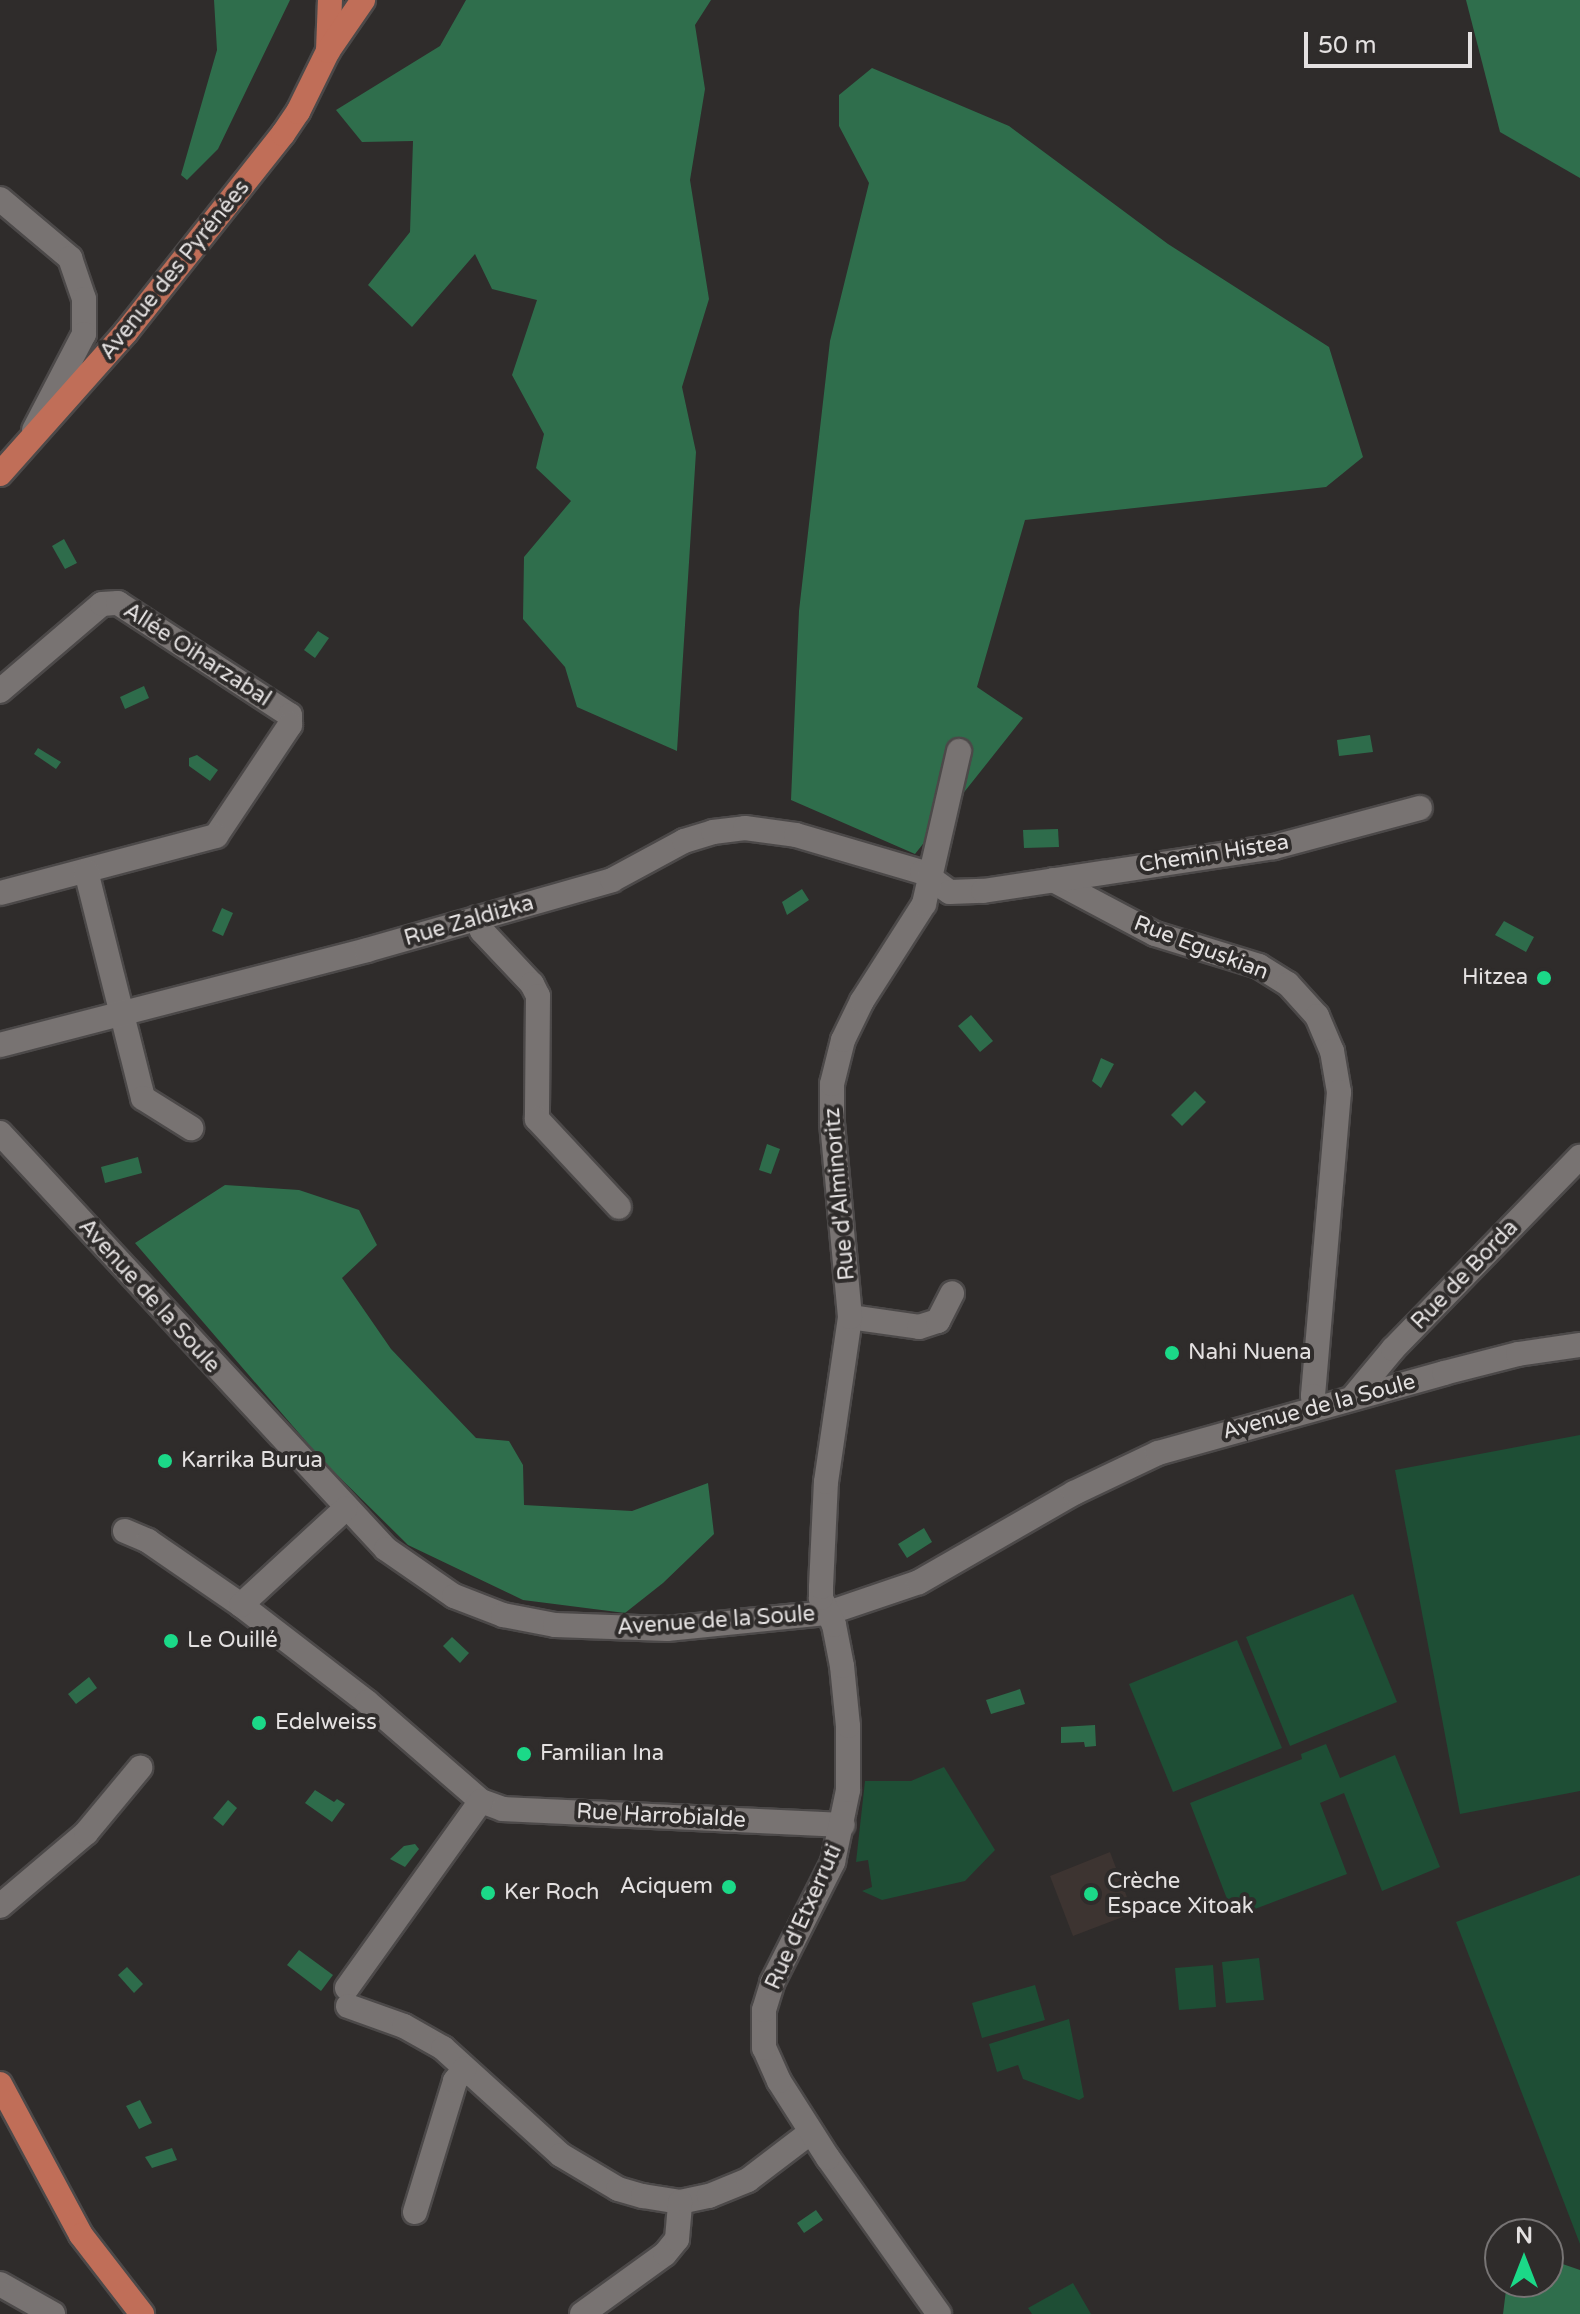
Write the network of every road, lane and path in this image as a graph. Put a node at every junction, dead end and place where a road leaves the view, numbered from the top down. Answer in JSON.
{"nodes":[{"id":1,"x":330,"y":0,"type":"edge"},
{"id":2,"x":363,"y":0,"type":"edge"},
{"id":3,"x":328,"y":51,"type":"junction"},
{"id":4,"x":0,"y":199,"type":"edge"},
{"id":5,"x":23,"y":451,"type":"junction"},
{"id":6,"x":0,"y":474,"type":"edge"},
{"id":7,"x":0,"y":691,"type":"edge"},
{"id":8,"x":959,"y":751,"type":"dead end"},
{"id":9,"x":1420,"y":808,"type":"dead end"},
{"id":10,"x":86,"y":871,"type":"junction"},
{"id":11,"x":928,"y":878,"type":"junction"},
{"id":12,"x":1053,"y":880,"type":"junction"},
{"id":13,"x":0,"y":893,"type":"edge"},
{"id":14,"x":477,"y":918,"type":"junction"},
{"id":15,"x":121,"y":1014,"type":"junction"},
{"id":16,"x":0,"y":1045,"type":"edge"},
{"id":17,"x":191,"y":1128,"type":"dead end"},
{"id":18,"x":0,"y":1133,"type":"edge"},
{"id":19,"x":1580,"y":1157,"type":"edge"},
{"id":20,"x":619,"y":1207,"type":"dead end"},
{"id":21,"x":952,"y":1293,"type":"dead end"},
{"id":22,"x":850,"y":1317,"type":"junction"},
{"id":23,"x":1578,"y":1350,"type":"edge"},
{"id":24,"x":1354,"y":1396,"type":"junction"},
{"id":25,"x":1315,"y":1407,"type":"junction"},
{"id":26,"x":345,"y":1509,"type":"junction"},
{"id":27,"x":125,"y":1531,"type":"dead end"},
{"id":28,"x":241,"y":1605,"type":"junction"},
{"id":29,"x":828,"y":1613,"type":"junction"},
{"id":30,"x":140,"y":1768,"type":"dead end"},
{"id":31,"x":481,"y":1801,"type":"junction"},
{"id":32,"x":843,"y":1825,"type":"junction"},
{"id":33,"x":0,"y":1906,"type":"edge"},
{"id":34,"x":465,"y":2068,"type":"junction"},
{"id":35,"x":0,"y":2084,"type":"edge"},
{"id":36,"x":811,"y":2132,"type":"junction"},
{"id":37,"x":680,"y":2202,"type":"junction"},
{"id":38,"x":415,"y":2212,"type":"dead end"},
{"id":39,"x":0,"y":2284,"type":"edge"},
{"id":40,"x":53,"y":2314,"type":"edge"},
{"id":41,"x":142,"y":2314,"type":"edge"},
{"id":42,"x":582,"y":2314,"type":"edge"},
{"id":43,"x":939,"y":2314,"type":"edge"}],
"edges":[{"from":1,"to":3,"type":"main road","name":"Avenue des Pyrénées"},
{"from":2,"to":3,"type":"main road","name":"Avenue des Pyrénées"},
{"from":3,"to":5,"type":"main road","name":"Avenue des Pyrénées"},
{"from":4,"to":5,"type":"street"},
{"from":5,"to":6,"type":"main road","name":"Avenue des Pyrénées"},
{"from":7,"to":10,"type":"street","name":"Allée Oiharzabal"},
{"from":8,"to":11,"type":"street","name":"Rue d'Alminoritz"},
{"from":9,"to":12,"type":"street","name":"Chemin Histea"},
{"from":10,"to":13,"type":"street","name":"Allée Oiharzabal"},
{"from":10,"to":15,"type":"street"},
{"from":11,"to":12,"type":"street"},
{"from":11,"to":14,"type":"street","name":"Rue Zaldizka"},
{"from":11,"to":22,"type":"street","name":"Rue d'Alminoritz"},
{"from":12,"to":25,"type":"street","name":"Rue Eguskian"},
{"from":14,"to":15,"type":"street","name":"Rue Zaldizka"},
{"from":14,"to":20,"type":"street"},
{"from":15,"to":16,"type":"street","name":"Rue Zaldizka"},
{"from":15,"to":17,"type":"street"},
{"from":18,"to":26,"type":"street","name":"Avenue de la Soule"},
{"from":19,"to":24,"type":"street","name":"Rue de Borda"},
{"from":21,"to":22,"type":"street"},
{"from":22,"to":29,"type":"street","name":"Rue d'Alminoritz"},
{"from":23,"to":24,"type":"street","name":"Avenue de la Soule"},
{"from":24,"to":25,"type":"street","name":"Avenue de la Soule"},
{"from":25,"to":29,"type":"street","name":"Avenue de la Soule"},
{"from":26,"to":28,"type":"street"},
{"from":26,"to":29,"type":"street","name":"Avenue de la Soule"},
{"from":27,"to":28,"type":"street","name":"Rue Harrobialde"},
{"from":28,"to":31,"type":"street","name":"Rue Harrobialde"},
{"from":29,"to":32,"type":"street","name":"Rue d'Etxerruti"},
{"from":30,"to":33,"type":"street"},
{"from":31,"to":32,"type":"street","name":"Rue Harrobialde"},
{"from":31,"to":34,"type":"street"},
{"from":32,"to":36,"type":"street","name":"Rue d'Etxerruti"},
{"from":34,"to":37,"type":"street"},
{"from":34,"to":38,"type":"street"},
{"from":35,"to":41,"type":"main road"},
{"from":36,"to":37,"type":"street"},
{"from":36,"to":43,"type":"street","name":"Rue d'Etxerruti"},
{"from":37,"to":42,"type":"street"},
{"from":39,"to":40,"type":"street"}]}
